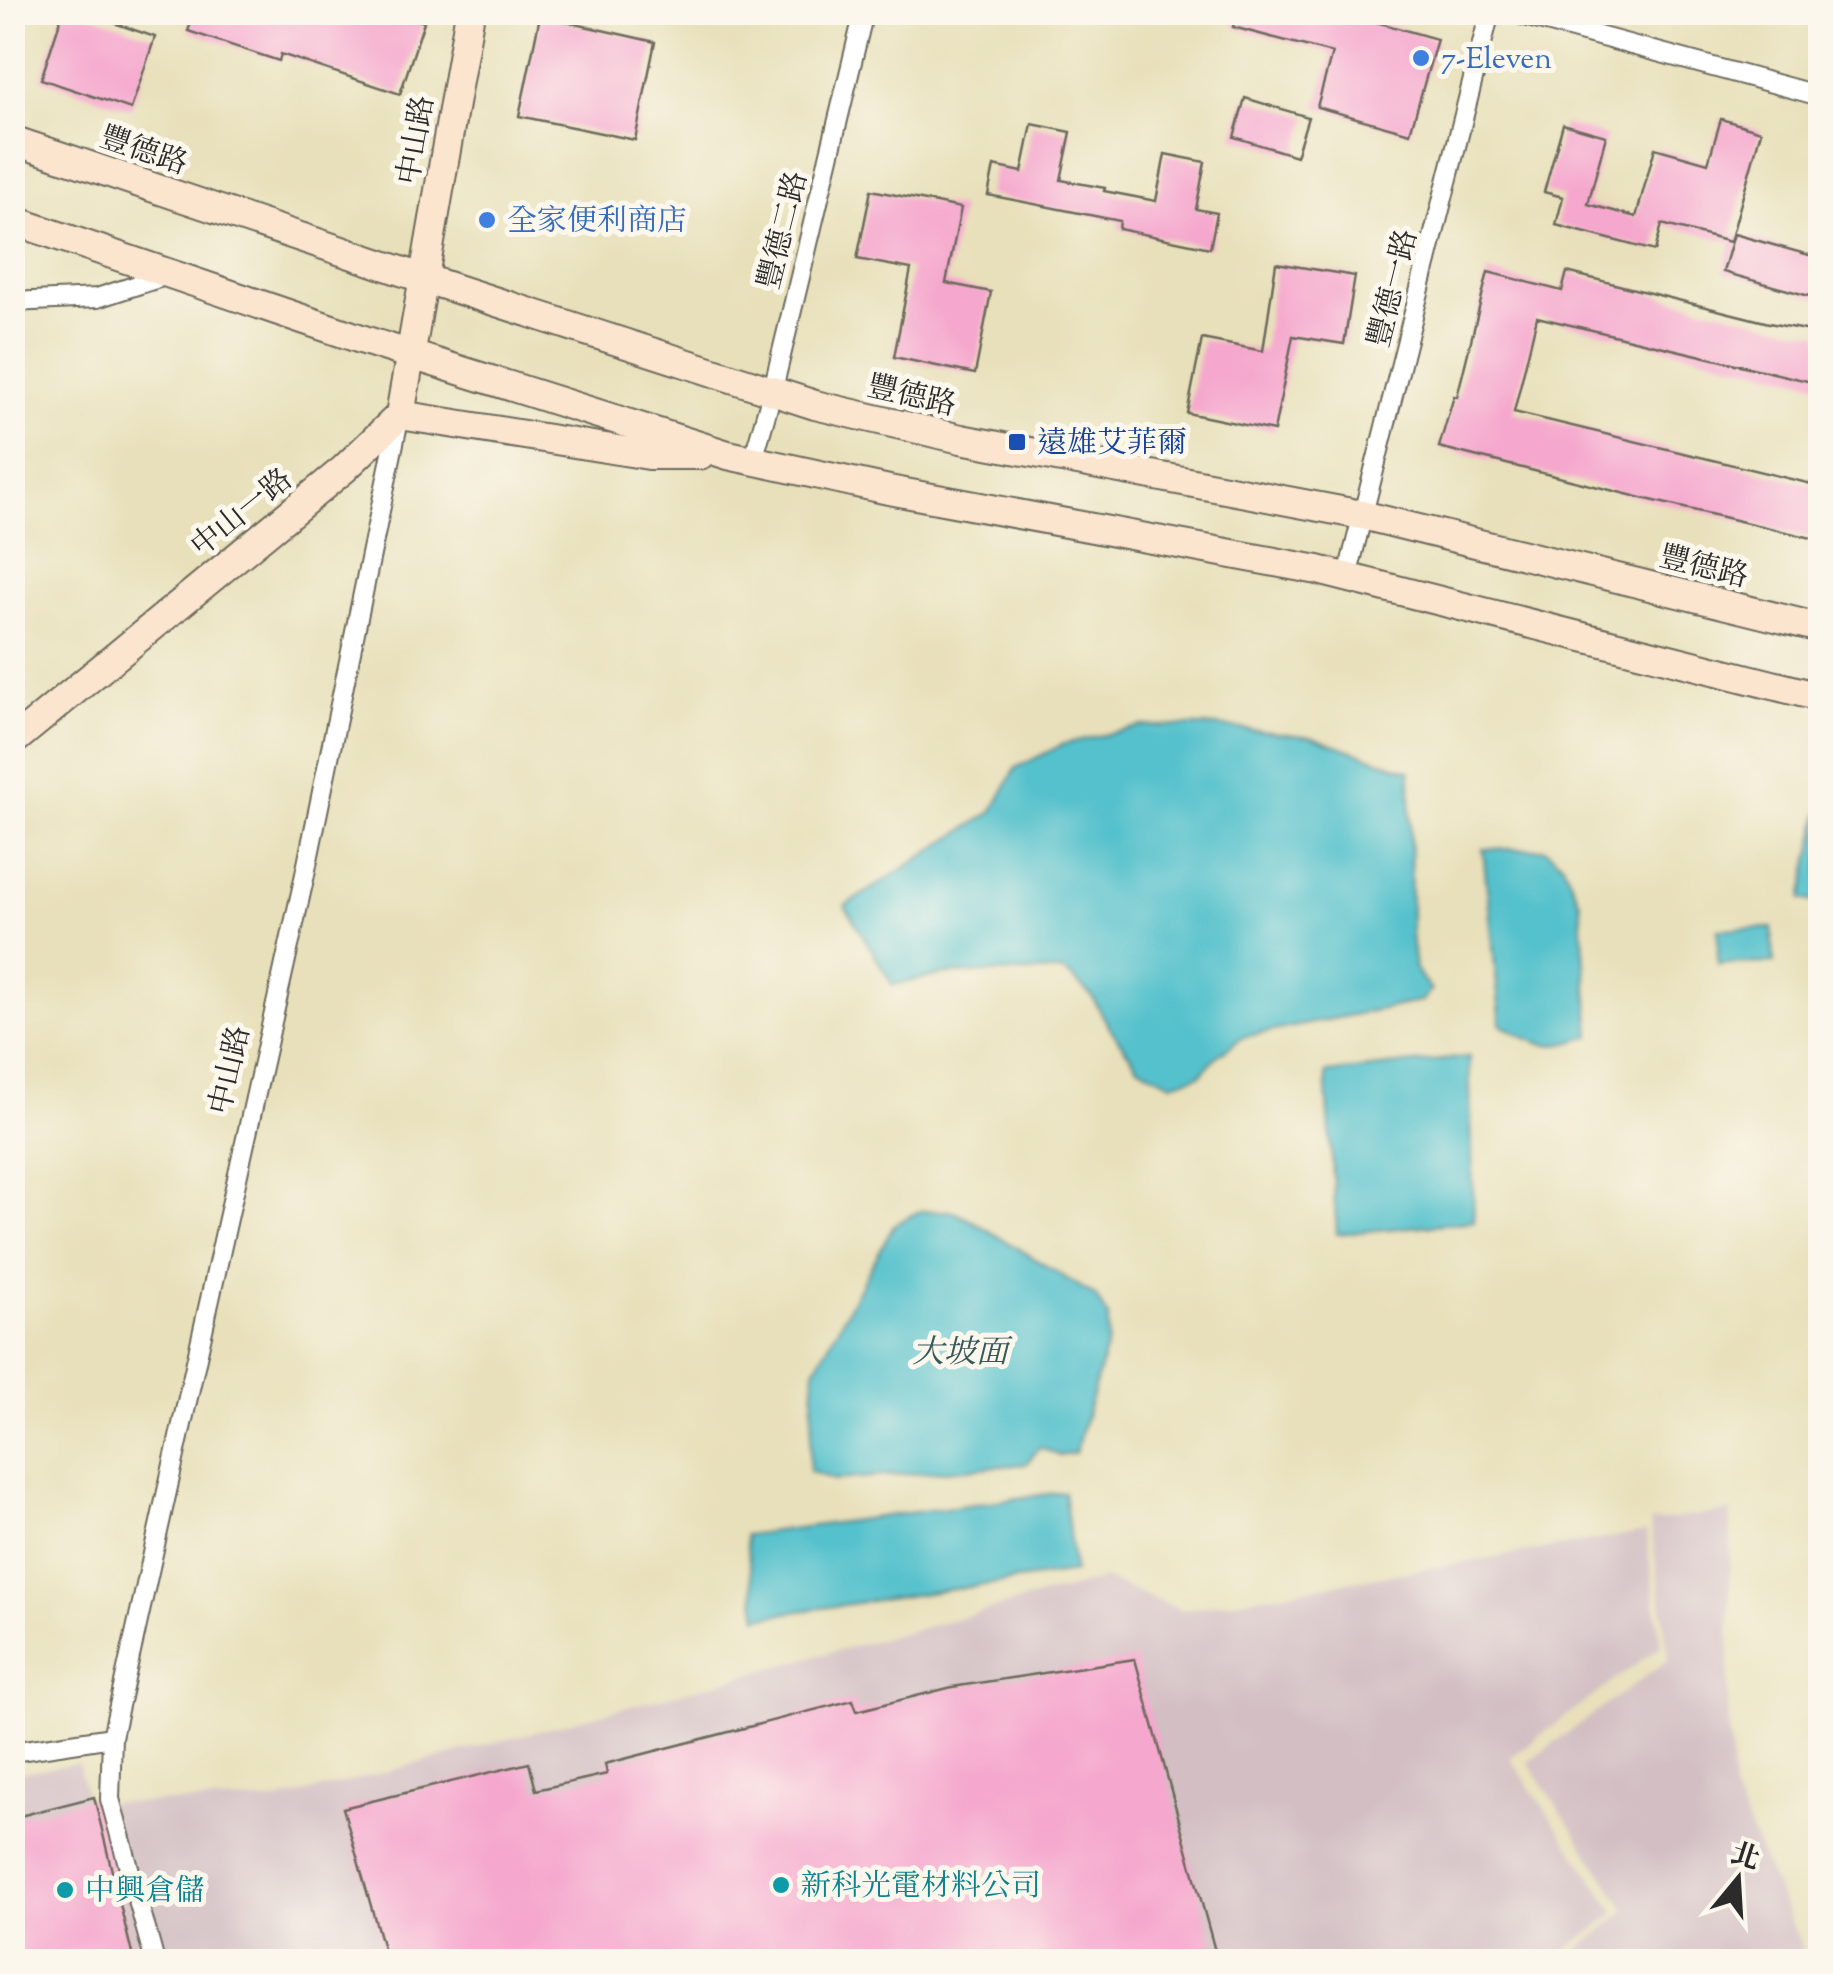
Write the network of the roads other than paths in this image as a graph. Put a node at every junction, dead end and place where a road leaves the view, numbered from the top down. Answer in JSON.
{"nodes":[{"id":1,"x":470,"y":12,"type":"edge"},
{"id":2,"x":864,"y":12,"type":"edge"},
{"id":3,"x":1490,"y":12,"type":"edge"},
{"id":4,"x":1510,"y":12,"type":"edge"},
{"id":5,"x":1820,"y":96,"type":"edge"},
{"id":6,"x":12,"y":140,"type":"edge"},
{"id":7,"x":12,"y":220,"type":"edge"},
{"id":8,"x":172,"y":274,"type":"junction"},
{"id":9,"x":425,"y":279,"type":"junction"},
{"id":10,"x":12,"y":302,"type":"edge"},
{"id":11,"x":412,"y":354,"type":"junction"},
{"id":12,"x":772,"y":392,"type":"junction"},
{"id":13,"x":400,"y":415,"type":"junction"},
{"id":14,"x":741,"y":458,"type":"junction"},
{"id":15,"x":1362,"y":516,"type":"junction"},
{"id":16,"x":1347,"y":577,"type":"junction"},
{"id":17,"x":1820,"y":628,"type":"edge"},
{"id":18,"x":1820,"y":697,"type":"edge"},
{"id":19,"x":12,"y":742,"type":"edge"},
{"id":20,"x":112,"y":1737,"type":"junction"},
{"id":21,"x":12,"y":1752,"type":"edge"},
{"id":22,"x":155,"y":1962,"type":"edge"}],
"edges":[{"from":1,"to":9,"type":"main road","name":"中山路"},
{"from":2,"to":12,"type":"street","name":"豐德二路"},
{"from":3,"to":15,"type":"street","name":"豐德一路"},
{"from":4,"to":5,"type":"street"},
{"from":6,"to":9,"type":"main road","name":"豐德路"},
{"from":7,"to":8,"type":"main road"},
{"from":8,"to":10,"type":"street"},
{"from":8,"to":11,"type":"main road"},
{"from":9,"to":11,"type":"main road"},
{"from":9,"to":12,"type":"main road","name":"豐德路"},
{"from":11,"to":13,"type":"main road"},
{"from":11,"to":14,"type":"main road"},
{"from":12,"to":14,"type":"street","name":"豐德二路"},
{"from":12,"to":15,"type":"main road","name":"豐德路"},
{"from":13,"to":14,"type":"main road"},
{"from":13,"to":19,"type":"main road","name":"中山一路"},
{"from":13,"to":20,"type":"street","name":"中山路"},
{"from":14,"to":16,"type":"main road"},
{"from":15,"to":16,"type":"street","name":"豐德一路"},
{"from":15,"to":17,"type":"main road","name":"豐德路"},
{"from":16,"to":18,"type":"main road"},
{"from":20,"to":21,"type":"street"},
{"from":20,"to":22,"type":"street","name":"中山路"}]}
